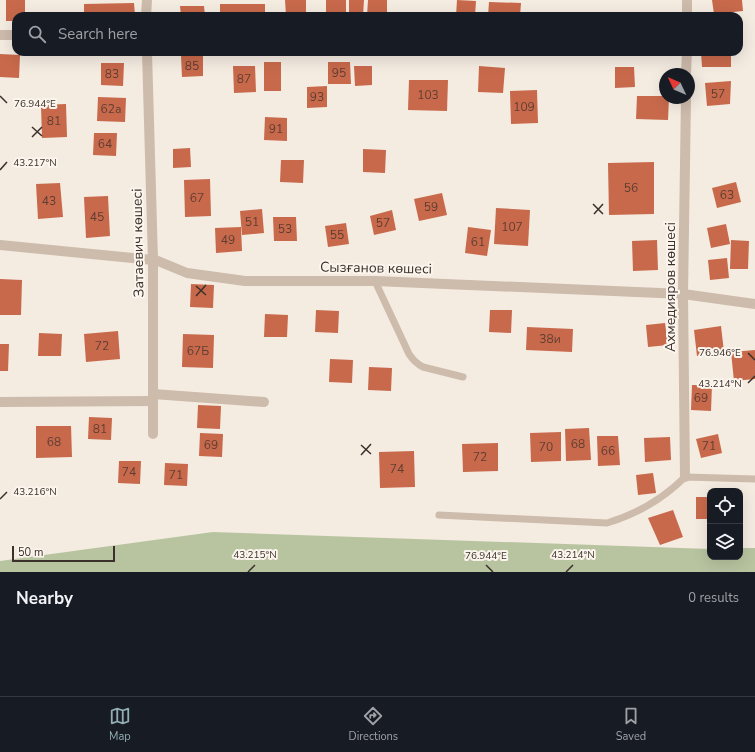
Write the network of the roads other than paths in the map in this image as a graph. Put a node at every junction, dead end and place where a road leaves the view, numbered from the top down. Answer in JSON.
{"nodes":[{"id":1,"x":146,"y":0,"type":"edge"},
{"id":2,"x":687,"y":0,"type":"edge"},
{"id":3,"x":146,"y":12,"type":"edge"},
{"id":4,"x":687,"y":12,"type":"edge"},
{"id":5,"x":0,"y":35,"type":"edge"},
{"id":6,"x":12,"y":35,"type":"edge"},
{"id":7,"x":147,"y":56,"type":"edge"},
{"id":8,"x":687,"y":56,"type":"edge"},
{"id":9,"x":686,"y":68,"type":"edge"},
{"id":10,"x":686,"y":104,"type":"edge"},
{"id":11,"x":0,"y":245,"type":"edge"},
{"id":12,"x":153,"y":260,"type":"junction"},
{"id":13,"x":375,"y":281,"type":"junction"},
{"id":14,"x":683,"y":294,"type":"junction"},
{"id":15,"x":755,"y":304,"type":"edge"},
{"id":16,"x":463,"y":377,"type":"dead end"},
{"id":17,"x":153,"y":398,"type":"junction"},
{"id":18,"x":0,"y":402,"type":"edge"},
{"id":19,"x":264,"y":402,"type":"dead end"},
{"id":20,"x":153,"y":434,"type":"dead end"},
{"id":21,"x":685,"y":477,"type":"junction"},
{"id":22,"x":755,"y":479,"type":"edge"},
{"id":23,"x":439,"y":515,"type":"dead end"}],
"edges":[{"from":1,"to":3,"type":"street"},
{"from":2,"to":4,"type":"street"},
{"from":5,"to":6,"type":"street"},
{"from":7,"to":12,"type":"street","name":"Затаевич көшесі"},
{"from":8,"to":9,"type":"street"},
{"from":10,"to":14,"type":"street","name":"Ахмедияров көшесі"},
{"from":11,"to":12,"type":"street","name":"Сызғанов көшесі"},
{"from":12,"to":13,"type":"street","name":"Сызғанов көшесі"},
{"from":12,"to":17,"type":"street","name":"Затаевич көшесі"},
{"from":13,"to":14,"type":"street","name":"Сызғанов көшесі"},
{"from":13,"to":16,"type":"lane"},
{"from":14,"to":15,"type":"street","name":"Сызғанов көшесі"},
{"from":14,"to":21,"type":"street","name":"Ахмедияров көшесі"},
{"from":17,"to":18,"type":"street"},
{"from":17,"to":19,"type":"street"},
{"from":17,"to":20,"type":"street","name":"Затаевич көшесі"},
{"from":21,"to":22,"type":"lane"},
{"from":21,"to":23,"type":"lane"}]}
